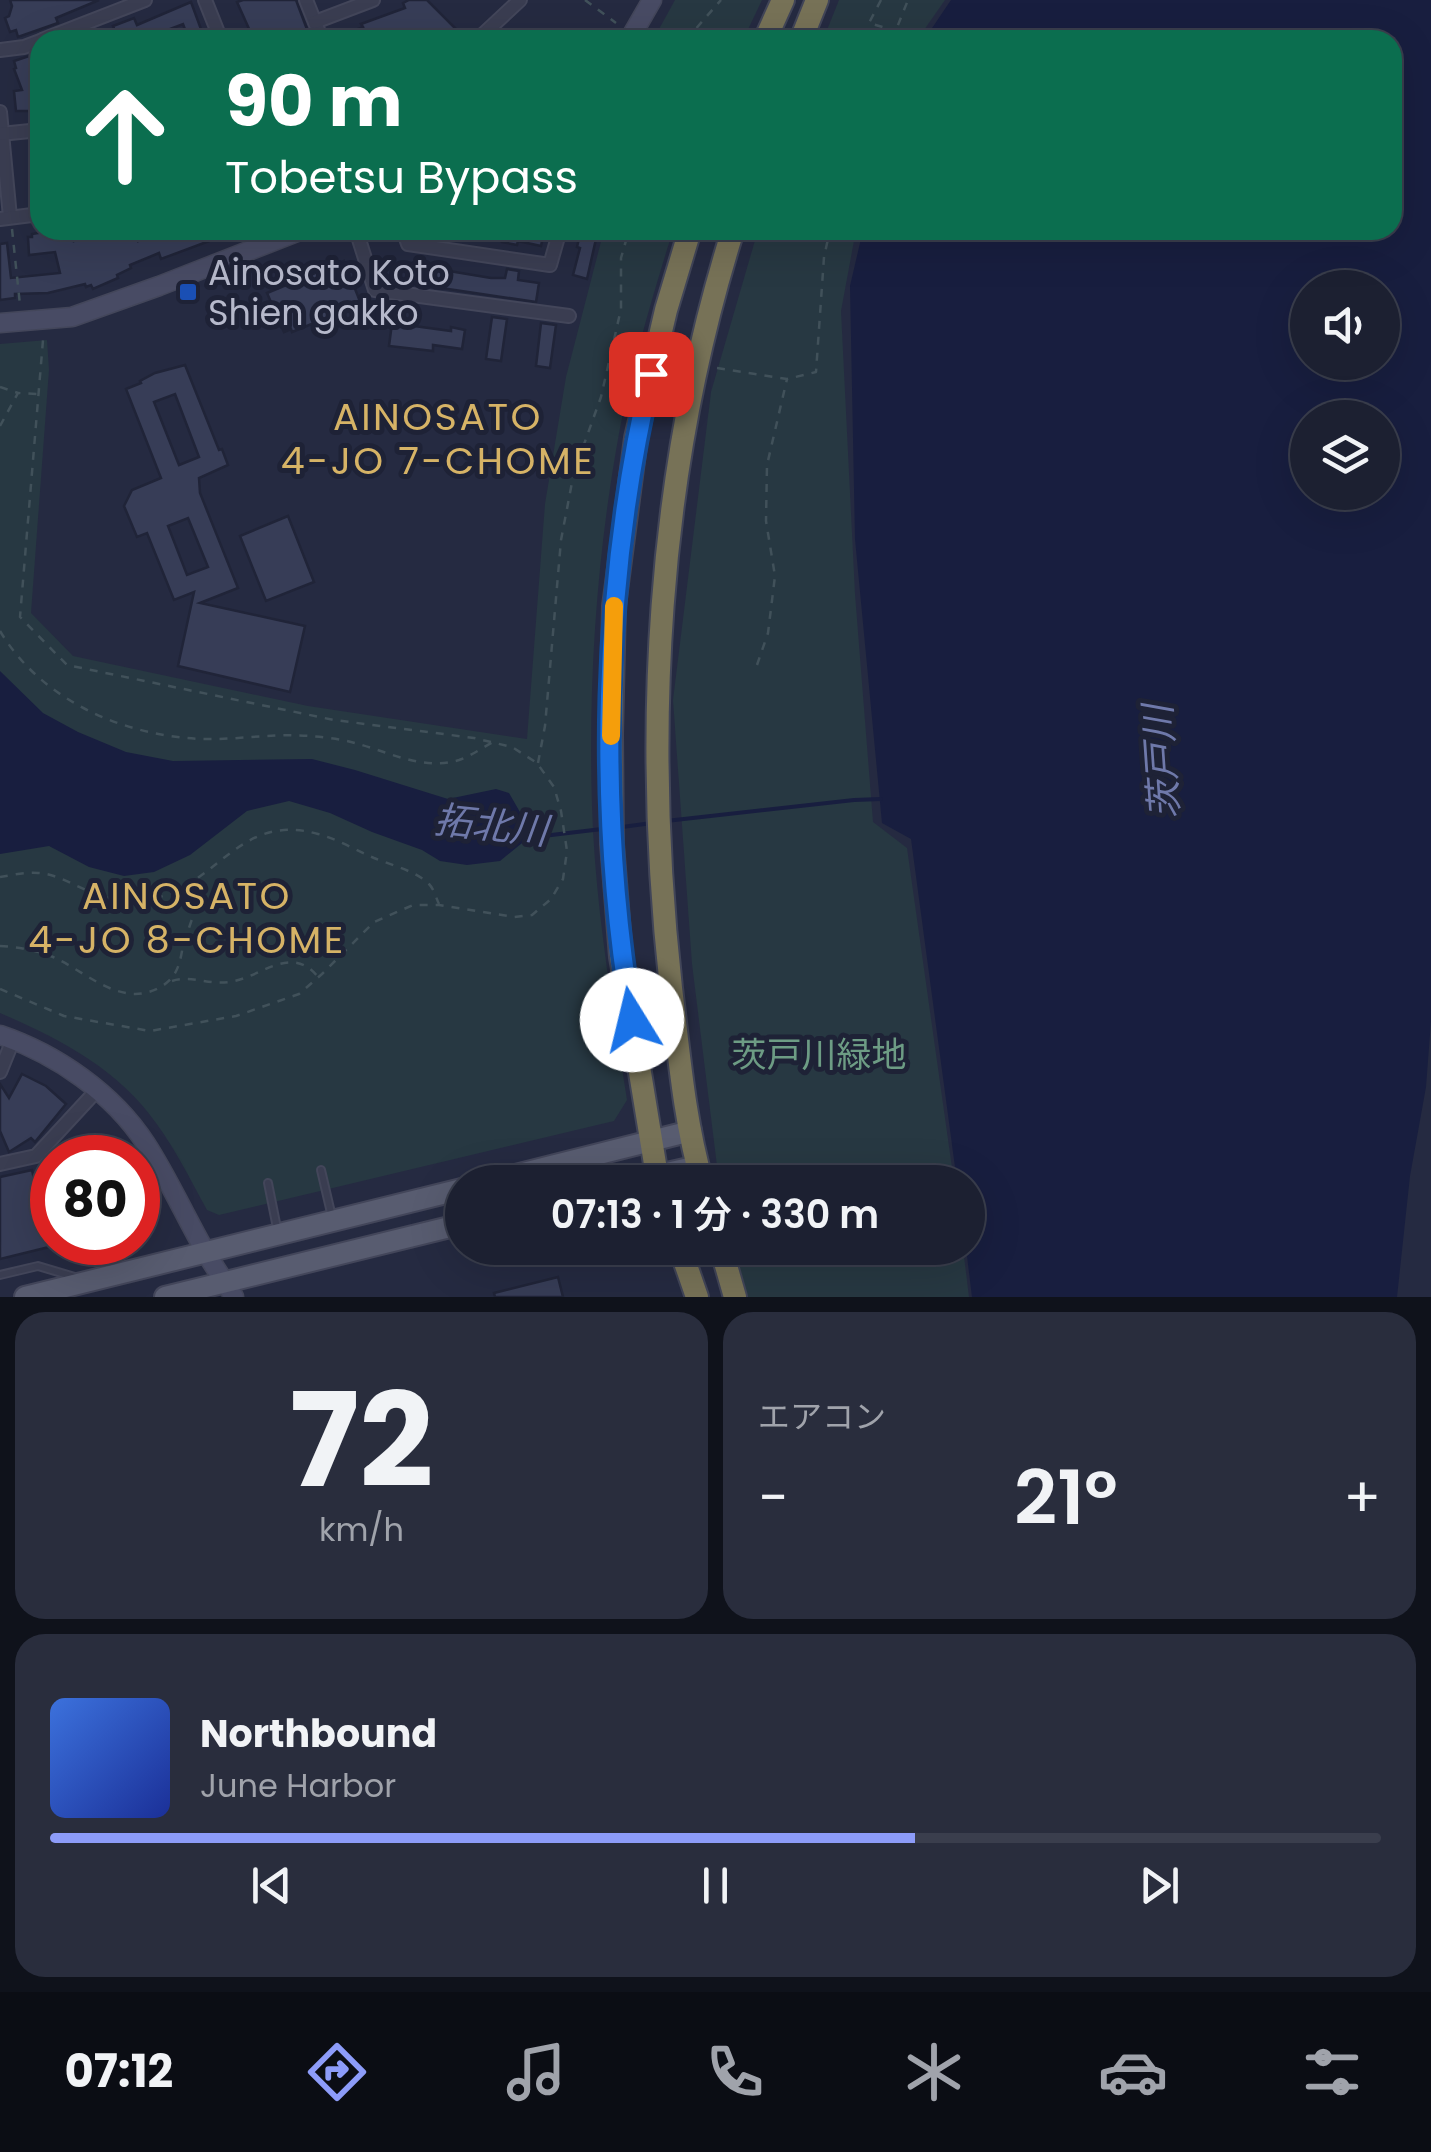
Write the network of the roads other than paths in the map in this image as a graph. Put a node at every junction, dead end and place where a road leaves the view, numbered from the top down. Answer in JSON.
{"nodes":[{"id":1,"x":145,"y":0,"type":"edge"},
{"id":2,"x":206,"y":0,"type":"edge"},
{"id":3,"x":306,"y":0,"type":"edge"},
{"id":4,"x":373,"y":0,"type":"edge"},
{"id":5,"x":520,"y":0,"type":"edge"},
{"id":6,"x":652,"y":0,"type":"edge"},
{"id":7,"x":784,"y":0,"type":"edge"},
{"id":8,"x":816,"y":0,"type":"edge"},
{"id":9,"x":315,"y":22,"type":"junction"},
{"id":10,"x":67,"y":30,"type":"edge"},
{"id":11,"x":217,"y":30,"type":"edge"},
{"id":12,"x":318,"y":30,"type":"edge"},
{"id":13,"x":488,"y":30,"type":"edge"},
{"id":14,"x":635,"y":30,"type":"edge"},
{"id":15,"x":769,"y":30,"type":"edge"},
{"id":16,"x":805,"y":30,"type":"edge"},
{"id":17,"x":30,"y":45,"type":"edge"},
{"id":18,"x":0,"y":50,"type":"edge"},
{"id":19,"x":0,"y":112,"type":"edge"},
{"id":20,"x":30,"y":131,"type":"edge"},
{"id":21,"x":1,"y":134,"type":"edge"},
{"id":22,"x":30,"y":215,"type":"edge"},
{"id":23,"x":5,"y":218,"type":"edge"},
{"id":24,"x":275,"y":240,"type":"edge"},
{"id":25,"x":359,"y":240,"type":"edge"},
{"id":26,"x":407,"y":240,"type":"edge"},
{"id":27,"x":557,"y":240,"type":"edge"},
{"id":28,"x":687,"y":240,"type":"edge"},
{"id":29,"x":730,"y":240,"type":"edge"},
{"id":30,"x":569,"y":316,"type":"dead end"},
{"id":31,"x":0,"y":323,"type":"edge"},
{"id":32,"x":7,"y":1037,"type":"edge"},
{"id":33,"x":0,"y":1072,"type":"edge"},
{"id":34,"x":96,"y":1090,"type":"junction"},
{"id":35,"x":691,"y":1130,"type":"junction"},
{"id":36,"x":651,"y":1142,"type":"junction"},
{"id":37,"x":0,"y":1164,"type":"edge"},
{"id":38,"x":557,"y":1165,"type":"edge"},
{"id":39,"x":655,"y":1165,"type":"edge"},
{"id":40,"x":698,"y":1165,"type":"edge"},
{"id":41,"x":320,"y":1170,"type":"dead end"},
{"id":42,"x":268,"y":1183,"type":"dead end"},
{"id":43,"x":445,"y":1193,"type":"edge"},
{"id":44,"x":332,"y":1221,"type":"junction"},
{"id":45,"x":445,"y":1229,"type":"edge"},
{"id":46,"x":278,"y":1234,"type":"junction"},
{"id":47,"x":206,"y":1253,"type":"junction"},
{"id":48,"x":686,"y":1265,"type":"edge"},
{"id":49,"x":726,"y":1265,"type":"edge"},
{"id":50,"x":0,"y":1275,"type":"edge"},
{"id":51,"x":89,"y":1282,"type":"junction"},
{"id":52,"x":230,"y":1290,"type":"edge"},
{"id":53,"x":26,"y":1297,"type":"edge"},
{"id":54,"x":166,"y":1297,"type":"edge"},
{"id":55,"x":696,"y":1297,"type":"edge"},
{"id":56,"x":734,"y":1297,"type":"edge"}],
"edges":[{"from":1,"to":10,"type":"street"},
{"from":2,"to":11,"type":"street"},
{"from":3,"to":9,"type":"street"},
{"from":4,"to":9,"type":"street"},
{"from":5,"to":13,"type":"street"},
{"from":6,"to":14,"type":"street"},
{"from":7,"to":15,"type":"highway"},
{"from":8,"to":16,"type":"highway"},
{"from":9,"to":12,"type":"street"},
{"from":17,"to":18,"type":"street"},
{"from":19,"to":21,"type":"street"},
{"from":20,"to":21,"type":"street"},
{"from":21,"to":23,"type":"street"},
{"from":22,"to":23,"type":"street"},
{"from":24,"to":31,"type":"street"},
{"from":25,"to":30,"type":"street"},
{"from":26,"to":27,"type":"street"},
{"from":28,"to":36,"type":"highway"},
{"from":29,"to":35,"type":"highway"},
{"from":32,"to":33,"type":"street"},
{"from":32,"to":34,"type":"street"},
{"from":34,"to":37,"type":"street"},
{"from":34,"to":47,"type":"street"},
{"from":35,"to":36,"type":"main road"},
{"from":35,"to":40,"type":"highway"},
{"from":36,"to":38,"type":"main road"},
{"from":36,"to":39,"type":"highway"},
{"from":41,"to":44,"type":"lane"},
{"from":42,"to":46,"type":"lane"},
{"from":43,"to":44,"type":"main road"},
{"from":44,"to":46,"type":"main road"},
{"from":45,"to":52,"type":"main road"},
{"from":46,"to":47,"type":"main road"},
{"from":47,"to":51,"type":"main road"},
{"from":47,"to":52,"type":"street"},
{"from":48,"to":55,"type":"highway"},
{"from":49,"to":56,"type":"highway"},
{"from":50,"to":51,"type":"lane"},
{"from":51,"to":53,"type":"main road"},
{"from":52,"to":54,"type":"main road"}]}
